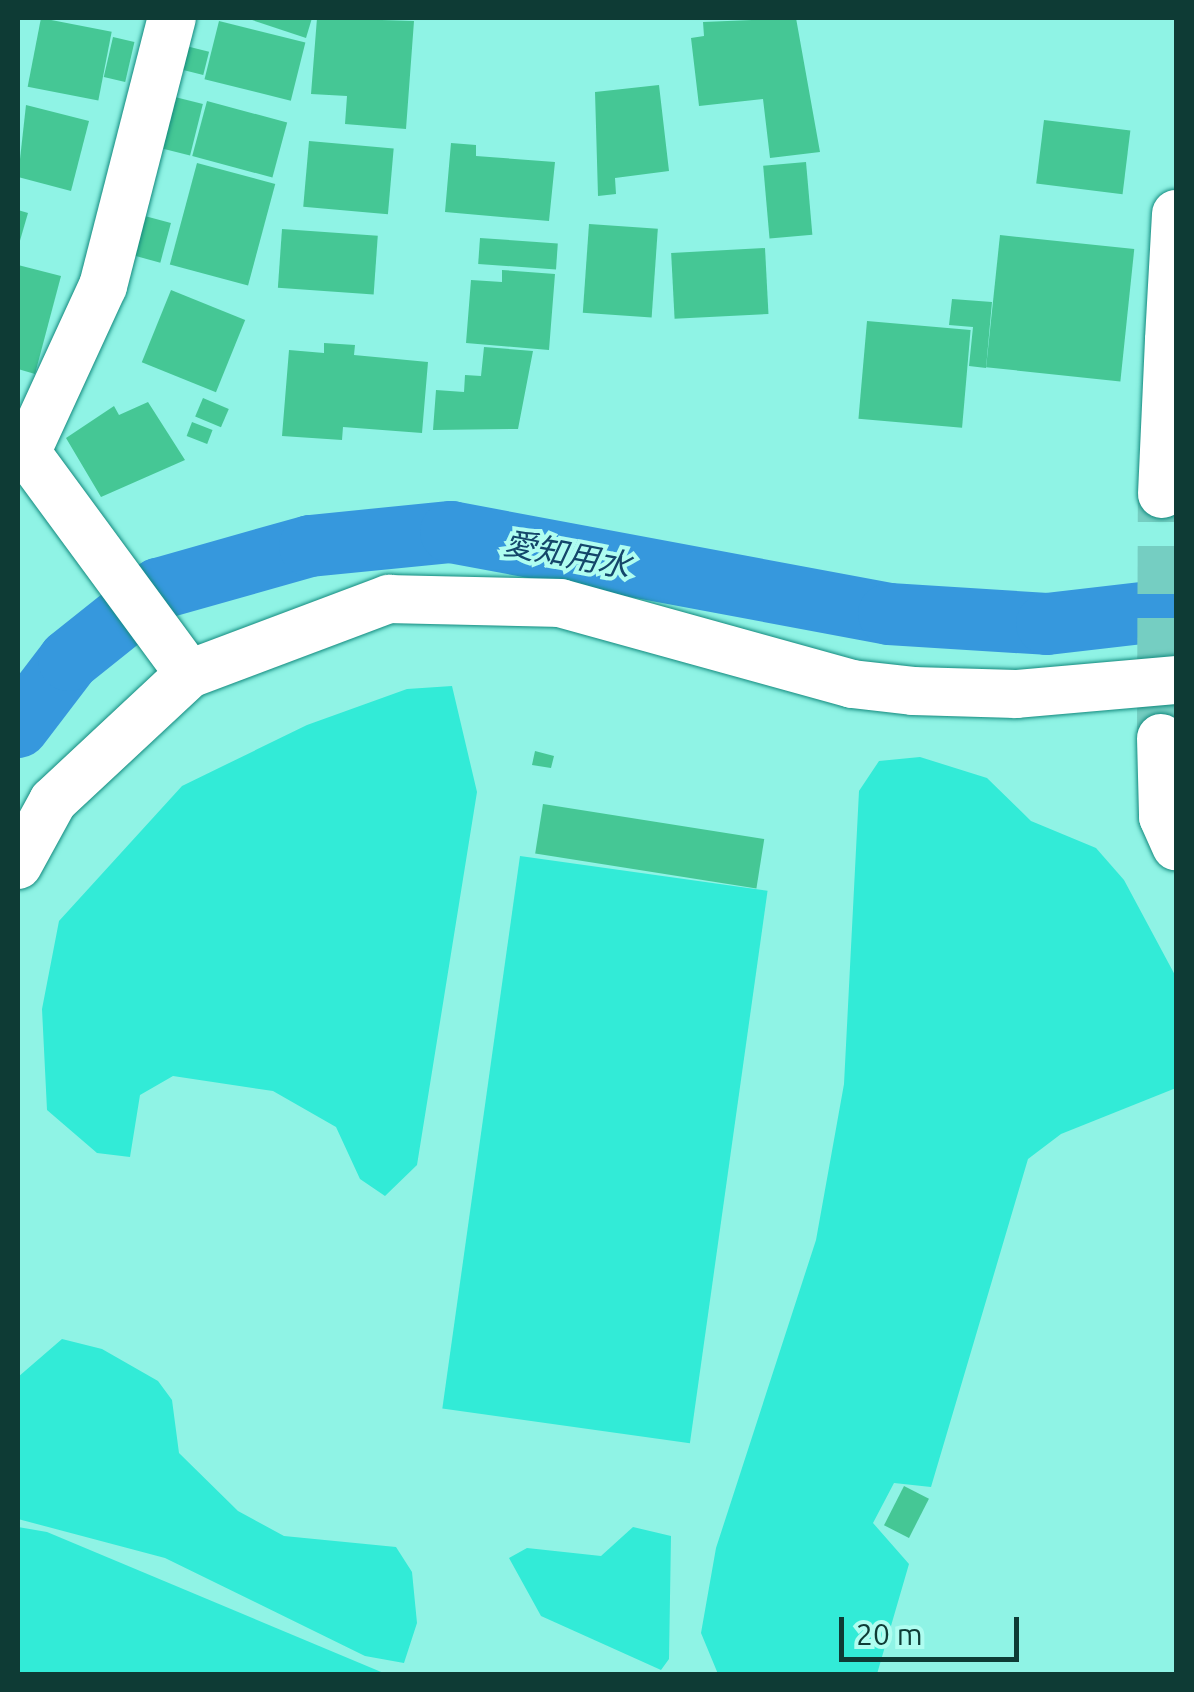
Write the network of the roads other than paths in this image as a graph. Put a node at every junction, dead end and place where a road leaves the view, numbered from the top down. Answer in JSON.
{"nodes":[{"id":1,"x":172,"y":18,"type":"edge"},
{"id":2,"x":1176,"y":214,"type":"edge"},
{"id":3,"x":1173,"y":341,"type":"edge"},
{"id":4,"x":22,"y":446,"type":"edge"},
{"id":5,"x":1162,"y":494,"type":"tunnel mouth"},
{"id":6,"x":188,"y":674,"type":"junction"},
{"id":7,"x":1176,"y":680,"type":"edge"},
{"id":8,"x":1161,"y":738,"type":"tunnel mouth"},
{"id":9,"x":1176,"y":846,"type":"edge"},
{"id":10,"x":18,"y":865,"type":"edge"}],
"edges":[{"from":1,"to":4,"type":"street"},
{"from":2,"to":3,"type":"street"},
{"from":3,"to":5,"type":"street"},
{"from":4,"to":6,"type":"street"},
{"from":6,"to":7,"type":"street"},
{"from":6,"to":10,"type":"street"},
{"from":8,"to":9,"type":"street"}]}
